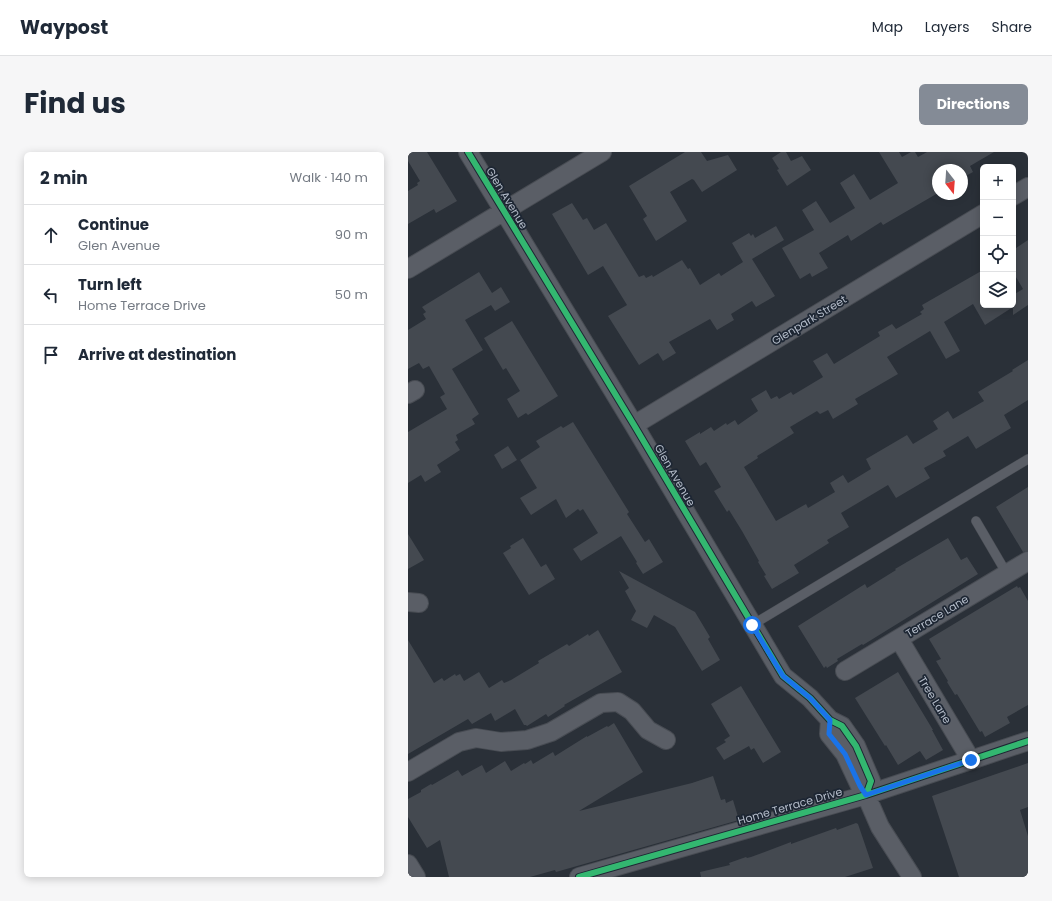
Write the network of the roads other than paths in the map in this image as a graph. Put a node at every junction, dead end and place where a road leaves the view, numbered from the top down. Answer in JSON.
{"nodes":[{"id":1,"x":468,"y":152,"type":"edge"},
{"id":2,"x":602,"y":152,"type":"edge"},
{"id":3,"x":1028,"y":187,"type":"edge"},
{"id":4,"x":1016,"y":194,"type":"edge"},
{"id":5,"x":503,"y":211,"type":"junction"},
{"id":6,"x":980,"y":216,"type":"edge"},
{"id":7,"x":408,"y":269,"type":"edge"},
{"id":8,"x":634,"y":425,"type":"junction"},
{"id":9,"x":1028,"y":459,"type":"edge"},
{"id":10,"x":976,"y":521,"type":"dead end"},
{"id":11,"x":1028,"y":561,"type":"edge"},
{"id":12,"x":1007,"y":574,"type":"junction"},
{"id":13,"x":752,"y":625,"type":"junction"},
{"id":14,"x":899,"y":639,"type":"junction"},
{"id":15,"x":845,"y":671,"type":"dead end"},
{"id":16,"x":666,"y":740,"type":"dead end"},
{"id":17,"x":1028,"y":741,"type":"edge"},
{"id":18,"x":971,"y":760,"type":"junction"},
{"id":19,"x":408,"y":772,"type":"edge"},
{"id":20,"x":866,"y":795,"type":"junction"},
{"id":21,"x":408,"y":864,"type":"edge"},
{"id":22,"x":613,"y":872,"type":"edge"},
{"id":23,"x":416,"y":877,"type":"edge"},
{"id":24,"x":579,"y":877,"type":"edge"},
{"id":25,"x":912,"y":877,"type":"edge"}],
"edges":[{"from":1,"to":5,"type":"street","name":"Glen Avenue"},
{"from":2,"to":5,"type":"street"},
{"from":3,"to":4,"type":"street"},
{"from":5,"to":7,"type":"street"},
{"from":5,"to":8,"type":"street","name":"Glen Avenue"},
{"from":6,"to":8,"type":"street","name":"Glenpark Street"},
{"from":8,"to":13,"type":"street","name":"Glen Avenue"},
{"from":9,"to":13,"type":"lane"},
{"from":10,"to":12,"type":"lane"},
{"from":11,"to":12,"type":"street","name":"Terrace Lane"},
{"from":12,"to":14,"type":"street","name":"Terrace Lane"},
{"from":13,"to":20,"type":"street","name":"Glen Avenue"},
{"from":14,"to":15,"type":"street","name":"Terrace Lane"},
{"from":14,"to":18,"type":"street","name":"Tree Lane"},
{"from":16,"to":19,"type":"street"},
{"from":17,"to":18,"type":"street","name":"Home Terrace Drive"},
{"from":18,"to":20,"type":"street","name":"Home Terrace Drive"},
{"from":20,"to":22,"type":"street","name":"Home Terrace Drive"},
{"from":20,"to":25,"type":"street"},
{"from":21,"to":23,"type":"street"},
{"from":22,"to":24,"type":"street","name":"Home Terrace Drive"}]}
